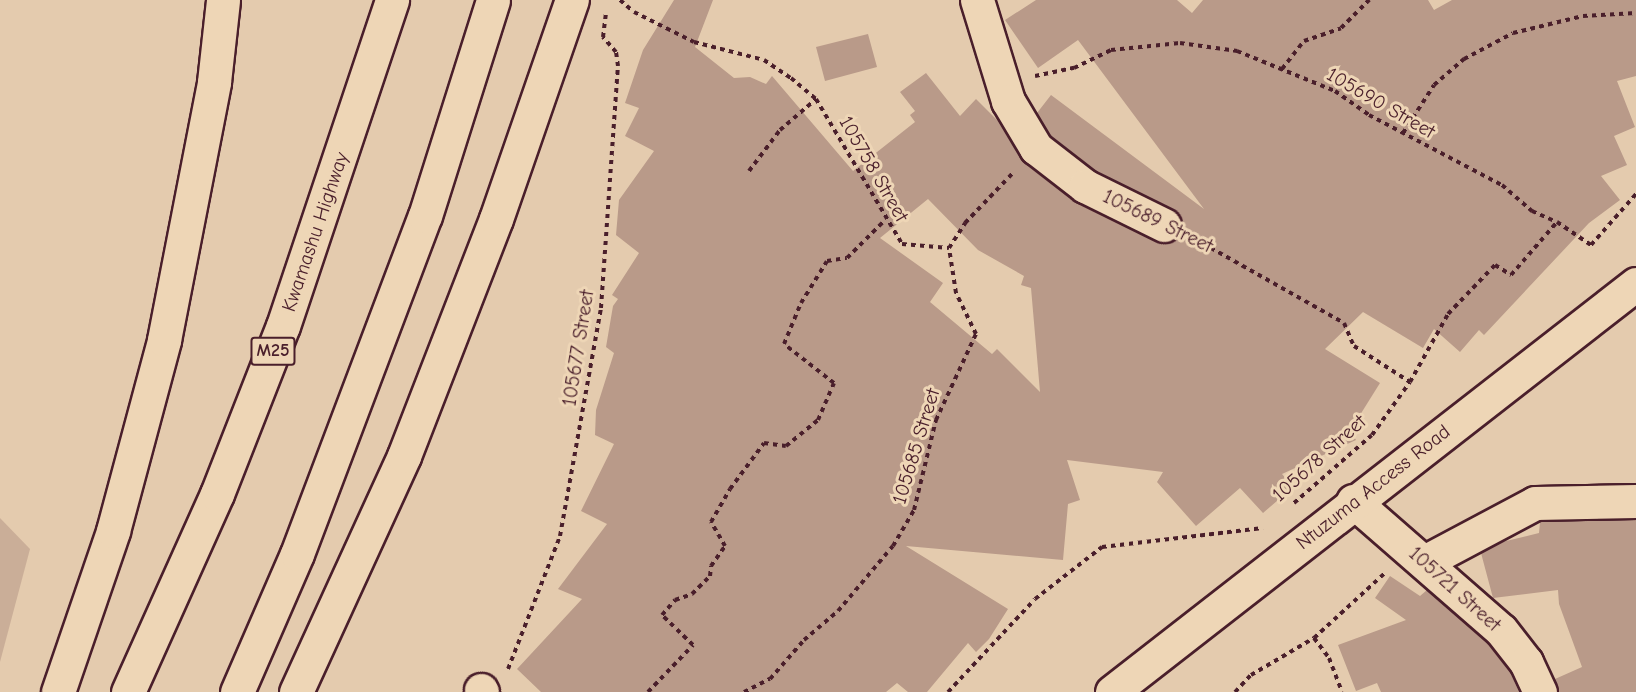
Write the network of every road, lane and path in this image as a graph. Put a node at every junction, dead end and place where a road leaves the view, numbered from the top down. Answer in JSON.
{"nodes":[{"id":1,"x":223,"y":0,"type":"edge"},
{"id":2,"x":392,"y":0,"type":"edge"},
{"id":3,"x":493,"y":0,"type":"edge"},
{"id":4,"x":572,"y":0,"type":"edge"},
{"id":5,"x":620,"y":0,"type":"edge"},
{"id":6,"x":977,"y":0,"type":"edge"},
{"id":7,"x":1369,"y":0,"type":"edge"},
{"id":8,"x":604,"y":4,"type":"dead end"},
{"id":9,"x":1636,"y":13,"type":"edge"},
{"id":10,"x":1282,"y":69,"type":"junction"},
{"id":11,"x":1002,"y":84,"type":"junction"},
{"id":12,"x":816,"y":99,"type":"junction"},
{"id":13,"x":1403,"y":133,"type":"junction"},
{"id":14,"x":1036,"y":148,"type":"junction"},
{"id":15,"x":749,"y":171,"type":"dead end"},
{"id":16,"x":1636,"y":195,"type":"edge"},
{"id":17,"x":885,"y":220,"type":"junction"},
{"id":18,"x":1557,"y":222,"type":"junction"},
{"id":19,"x":1164,"y":225,"type":"joint"},
{"id":20,"x":949,"y":248,"type":"junction"},
{"id":21,"x":1636,"y":284,"type":"edge"},
{"id":22,"x":1410,"y":382,"type":"junction"},
{"id":23,"x":1353,"y":501,"type":"junction"},
{"id":24,"x":1636,"y":501,"type":"edge"},
{"id":25,"x":1287,"y":509,"type":"dead end"},
{"id":26,"x":1270,"y":522,"type":"dead end"},
{"id":27,"x":1421,"y":557,"type":"junction"},
{"id":28,"x":1314,"y":638,"type":"junction"},
{"id":29,"x":490,"y":685,"type":"edge"},
{"id":30,"x":655,"y":690,"type":"edge"},
{"id":31,"x":58,"y":692,"type":"edge"},
{"id":32,"x":128,"y":692,"type":"edge"},
{"id":33,"x":237,"y":692,"type":"edge"},
{"id":34,"x":297,"y":692,"type":"edge"},
{"id":35,"x":648,"y":692,"type":"edge"},
{"id":36,"x":744,"y":692,"type":"edge"},
{"id":37,"x":948,"y":692,"type":"edge"},
{"id":38,"x":1112,"y":692,"type":"edge"},
{"id":39,"x":1235,"y":692,"type":"edge"},
{"id":40,"x":1342,"y":692,"type":"edge"},
{"id":41,"x":1540,"y":692,"type":"edge"}],
"edges":[{"from":1,"to":31,"type":"main road"},
{"from":2,"to":32,"type":"main road","name":"Kwamashu Highway","number":"M25"},
{"from":3,"to":33,"type":"main road"},
{"from":4,"to":34,"type":"main road"},
{"from":5,"to":12,"type":"path","name":"105758 Street"},
{"from":6,"to":11,"type":"main road","name":"105689 Street"},
{"from":7,"to":10,"type":"path"},
{"from":8,"to":29,"type":"path","name":"105677 Street"},
{"from":9,"to":13,"type":"path"},
{"from":10,"to":11,"type":"path","name":"105690 Street"},
{"from":10,"to":13,"type":"path","name":"105690 Street"},
{"from":11,"to":14,"type":"main road","name":"105689 Street"},
{"from":12,"to":15,"type":"path"},
{"from":12,"to":17,"type":"path","name":"105758 Street"},
{"from":13,"to":18,"type":"path","name":"105690 Street"},
{"from":14,"to":19,"type":"main road","name":"105689 Street"},
{"from":14,"to":20,"type":"path"},
{"from":16,"to":18,"type":"path"},
{"from":17,"to":20,"type":"path","name":"105758 Street"},
{"from":17,"to":30,"type":"path"},
{"from":18,"to":22,"type":"path","name":"105678 Street"},
{"from":19,"to":22,"type":"path","name":"105689 Street"},
{"from":20,"to":36,"type":"path","name":"105685 Street"},
{"from":21,"to":23,"type":"main road","name":"Ntuzuma Access Road"},
{"from":22,"to":25,"type":"path","name":"105678 Street"},
{"from":23,"to":27,"type":"main road","name":"105721 Street"},
{"from":23,"to":38,"type":"main road","name":"Ntuzuma Access Road"},
{"from":24,"to":27,"type":"main road"},
{"from":26,"to":37,"type":"path","name":"105678 Street"},
{"from":27,"to":28,"type":"path"},
{"from":27,"to":41,"type":"main road","name":"105721 Street"},
{"from":28,"to":39,"type":"path"},
{"from":28,"to":40,"type":"path"},
{"from":30,"to":35,"type":"path"}]}
